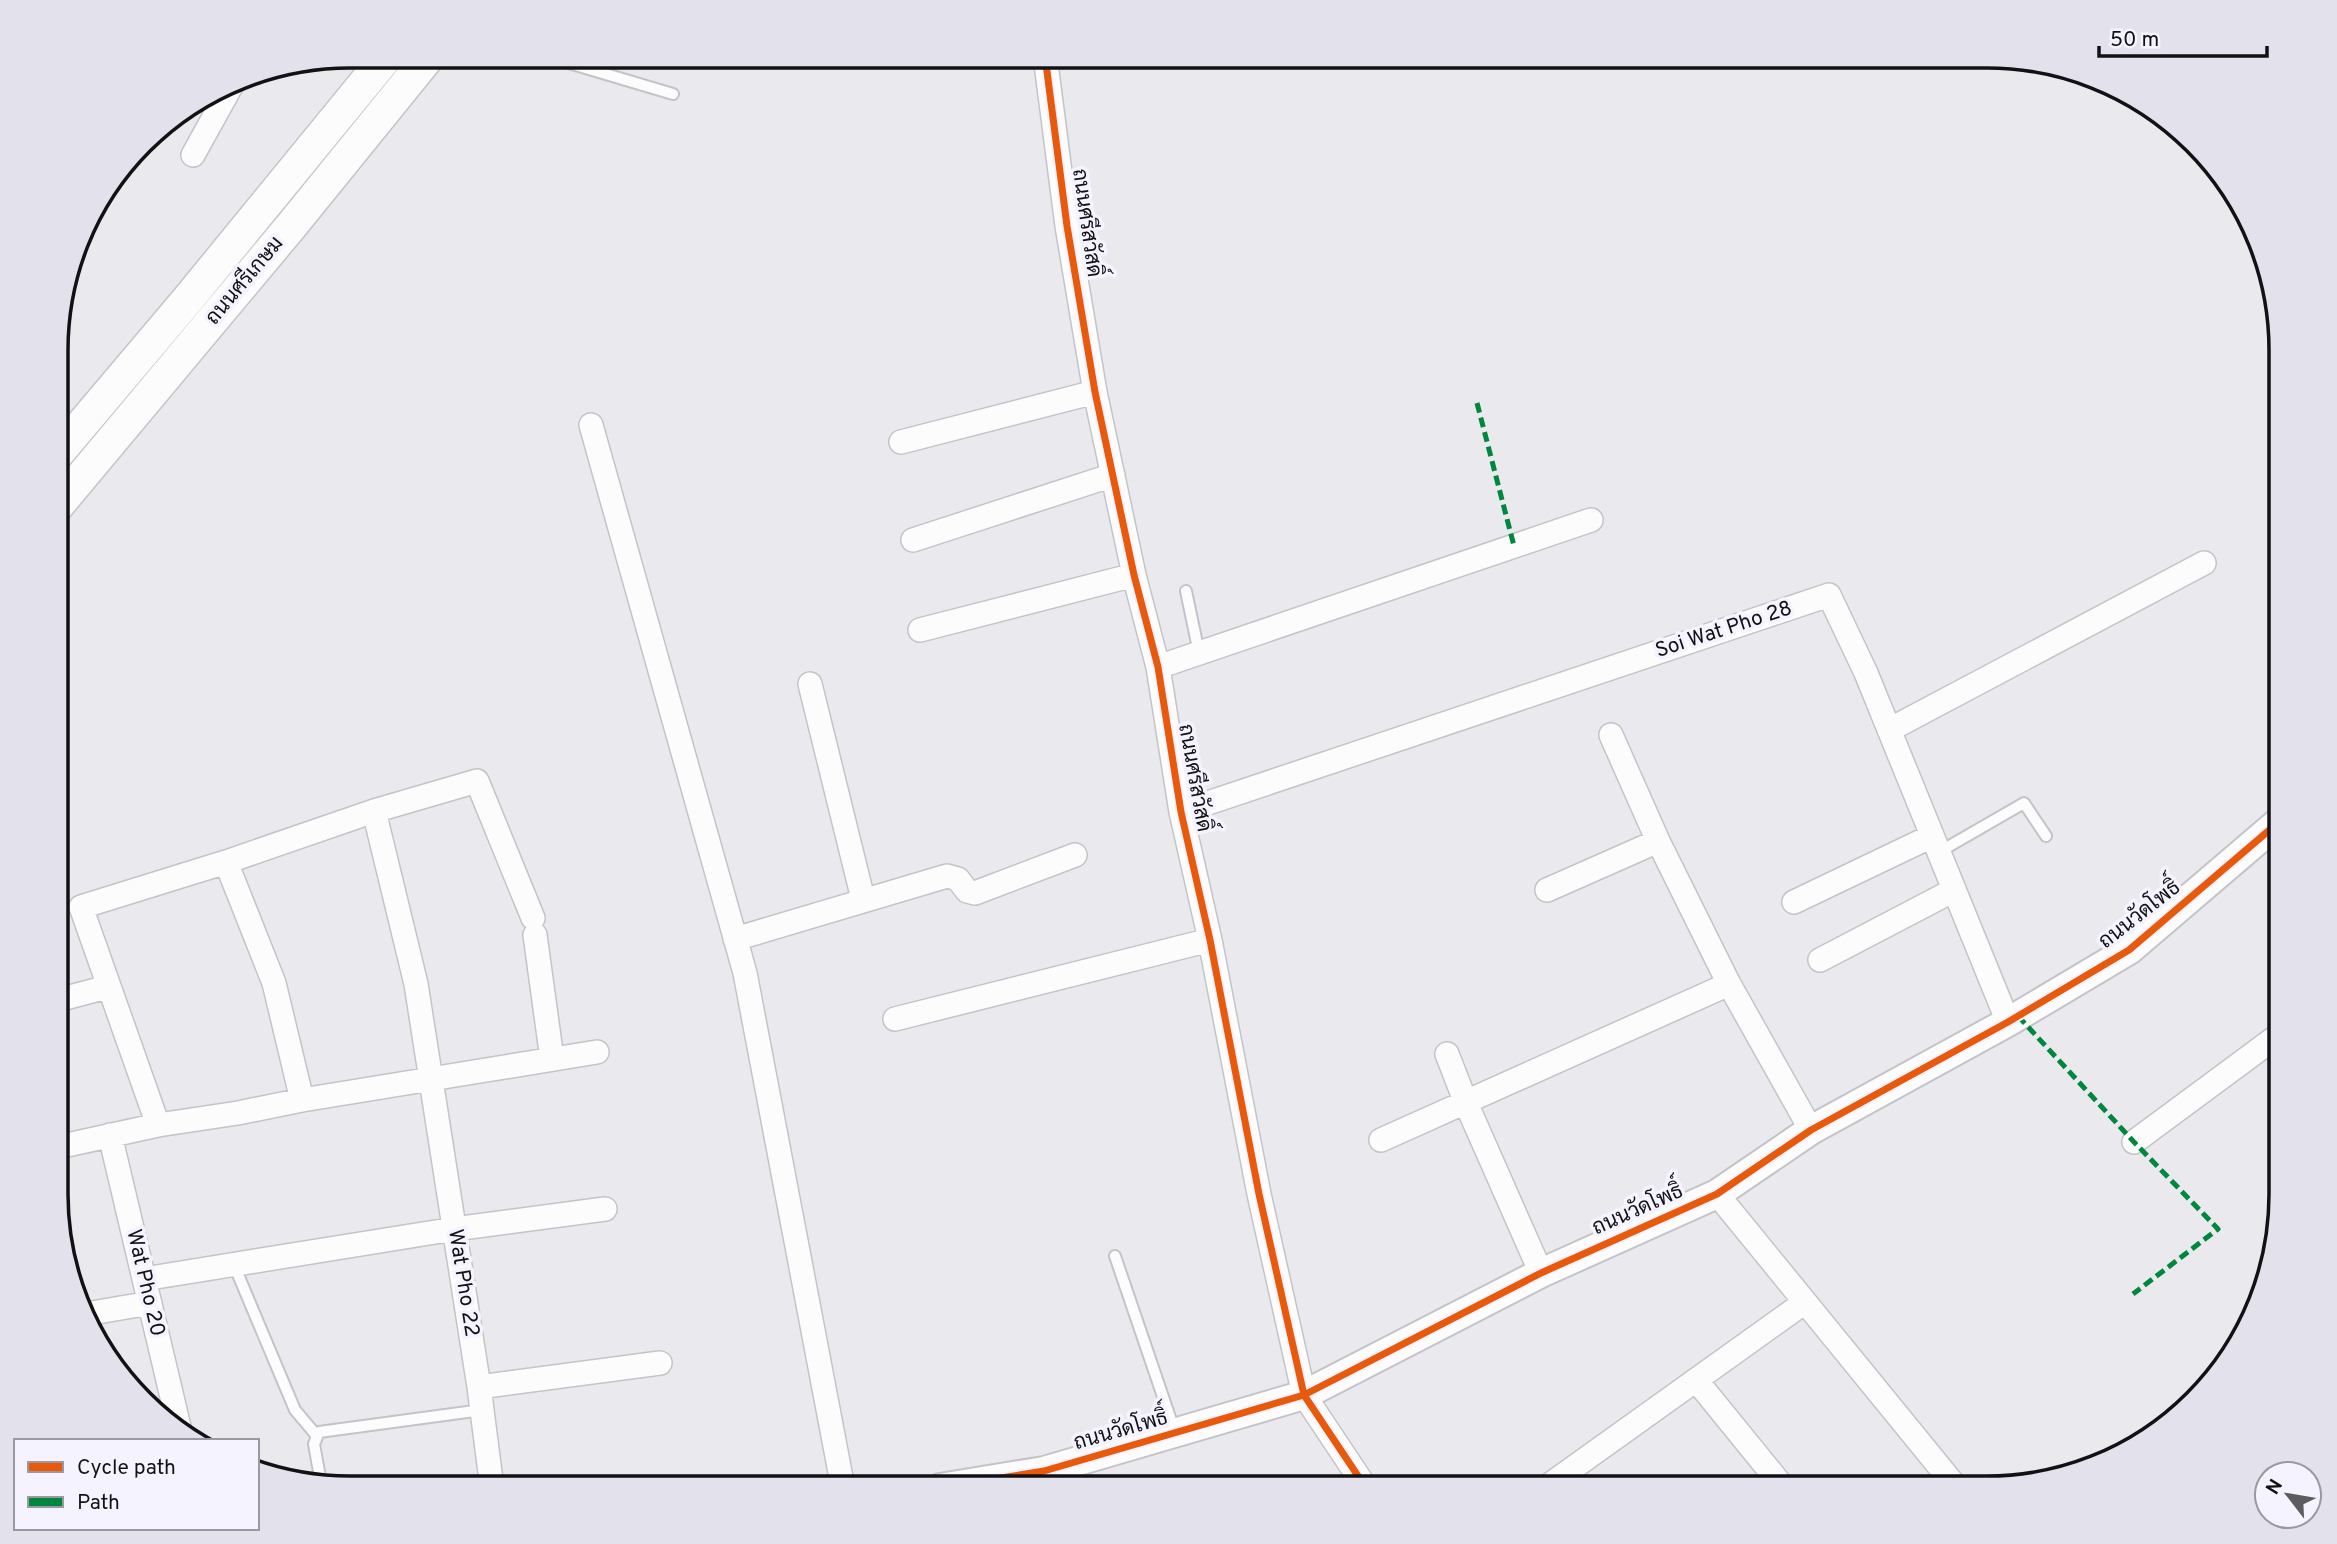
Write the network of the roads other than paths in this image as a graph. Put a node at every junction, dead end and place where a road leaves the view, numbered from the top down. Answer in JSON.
{"nodes":[{"id":1,"x":377,"y":68,"type":"edge"},
{"id":2,"x":419,"y":68,"type":"edge"},
{"id":3,"x":585,"y":68,"type":"edge"},
{"id":4,"x":1047,"y":68,"type":"edge"},
{"id":5,"x":673,"y":94,"type":"dead end"},
{"id":6,"x":225,"y":97,"type":"edge"},
{"id":7,"x":193,"y":155,"type":"dead end"},
{"id":8,"x":266,"y":204,"type":"junction"},
{"id":9,"x":292,"y":225,"type":"junction"},
{"id":10,"x":1096,"y":391,"type":"junction"},
{"id":11,"x":591,"y":425,"type":"dead end"},
{"id":12,"x":68,"y":441,"type":"edge"},
{"id":13,"x":901,"y":442,"type":"dead end"},
{"id":14,"x":1113,"y":475,"type":"junction"},
{"id":15,"x":68,"y":493,"type":"edge"},
{"id":16,"x":1591,"y":520,"type":"dead end"},
{"id":17,"x":912,"y":540,"type":"dead end"},
{"id":18,"x":2204,"y":563,"type":"dead end"},
{"id":19,"x":1134,"y":575,"type":"junction"},
{"id":20,"x":1186,"y":591,"type":"dead end"},
{"id":21,"x":920,"y":630,"type":"dead end"},
{"id":22,"x":1199,"y":653,"type":"junction"},
{"id":23,"x":1157,"y":667,"type":"junction"},
{"id":24,"x":810,"y":684,"type":"dead end"},
{"id":25,"x":1889,"y":730,"type":"junction"},
{"id":26,"x":1611,"y":736,"type":"dead end"},
{"id":27,"x":374,"y":811,"type":"junction"},
{"id":28,"x":1181,"y":812,"type":"junction"},
{"id":29,"x":2269,"y":834,"type":"edge"},
{"id":30,"x":2046,"y":836,"type":"dead end"},
{"id":31,"x":1658,"y":841,"type":"junction"},
{"id":32,"x":1935,"y":844,"type":"junction"},
{"id":33,"x":1075,"y":855,"type":"dead end"},
{"id":34,"x":226,"y":862,"type":"junction"},
{"id":35,"x":1547,"y":890,"type":"dead end"},
{"id":36,"x":1954,"y":890,"type":"junction"},
{"id":37,"x":863,"y":899,"type":"junction"},
{"id":38,"x":1794,"y":902,"type":"dead end"},
{"id":39,"x":735,"y":939,"type":"junction"},
{"id":40,"x":1210,"y":940,"type":"junction"},
{"id":41,"x":1819,"y":960,"type":"dead end"},
{"id":42,"x":1730,"y":984,"type":"junction"},
{"id":43,"x":107,"y":987,"type":"junction"},
{"id":44,"x":68,"y":997,"type":"edge"},
{"id":45,"x":895,"y":1019,"type":"dead end"},
{"id":46,"x":2008,"y":1022,"type":"junction"},
{"id":47,"x":2269,"y":1042,"type":"edge"},
{"id":48,"x":597,"y":1052,"type":"dead end"},
{"id":49,"x":1447,"y":1054,"type":"dead end"},
{"id":50,"x":552,"y":1059,"type":"junction"},
{"id":51,"x":430,"y":1078,"type":"junction"},
{"id":52,"x":302,"y":1100,"type":"junction"},
{"id":53,"x":1466,"y":1103,"type":"junction"},
{"id":54,"x":158,"y":1125,"type":"junction"},
{"id":55,"x":1811,"y":1130,"type":"junction"},
{"id":56,"x":110,"y":1135,"type":"junction"},
{"id":57,"x":1381,"y":1140,"type":"dead end"},
{"id":58,"x":2134,"y":1142,"type":"dead end"},
{"id":59,"x":68,"y":1145,"type":"edge"},
{"id":60,"x":1717,"y":1194,"type":"junction"},
{"id":61,"x":605,"y":1209,"type":"dead end"},
{"id":62,"x":454,"y":1228,"type":"junction"},
{"id":63,"x":1115,"y":1256,"type":"dead end"},
{"id":64,"x":234,"y":1265,"type":"junction"},
{"id":65,"x":1541,"y":1273,"type":"junction"},
{"id":66,"x":144,"y":1279,"type":"junction"},
{"id":67,"x":1805,"y":1302,"type":"junction"},
{"id":68,"x":150,"y":1303,"type":"junction"},
{"id":69,"x":94,"y":1313,"type":"edge"},
{"id":70,"x":660,"y":1363,"type":"dead end"},
{"id":71,"x":1696,"y":1380,"type":"junction"},
{"id":72,"x":1304,"y":1395,"type":"junction"},
{"id":73,"x":481,"y":1399,"type":"junction"},
{"id":74,"x":177,"y":1417,"type":"edge"},
{"id":75,"x":1175,"y":1433,"type":"junction"},
{"id":76,"x":317,"y":1436,"type":"junction"},
{"id":77,"x":319,"y":1474,"type":"edge"},
{"id":78,"x":491,"y":1476,"type":"edge"},
{"id":79,"x":841,"y":1476,"type":"edge"},
{"id":80,"x":1013,"y":1476,"type":"edge"},
{"id":81,"x":1358,"y":1476,"type":"edge"},
{"id":82,"x":1562,"y":1476,"type":"edge"},
{"id":83,"x":1773,"y":1476,"type":"edge"},
{"id":84,"x":1947,"y":1476,"type":"edge"}],
"edges":[{"from":1,"to":8,"type":"main road","name":"ถนนศรีเกษม"},
{"from":2,"to":9,"type":"main road","name":"ถนนศรีเกษม"},
{"from":3,"to":5,"type":"lane"},
{"from":4,"to":10,"type":"street","name":"ถนนศรีสวัสดิ์"},
{"from":6,"to":7,"type":"street"},
{"from":8,"to":9,"type":"main road"},
{"from":8,"to":12,"type":"main road","name":"ถนนศรีเกษม"},
{"from":9,"to":15,"type":"main road","name":"ถนนศรีเกษม"},
{"from":10,"to":13,"type":"street"},
{"from":10,"to":14,"type":"street","name":"ถนนศรีสวัสดิ์"},
{"from":11,"to":39,"type":"street"},
{"from":14,"to":17,"type":"street"},
{"from":14,"to":19,"type":"street","name":"ถนนศรีสวัสดิ์"},
{"from":16,"to":22,"type":"street"},
{"from":18,"to":25,"type":"street"},
{"from":19,"to":21,"type":"street"},
{"from":19,"to":23,"type":"street","name":"ถนนศรีสวัสดิ์"},
{"from":20,"to":22,"type":"lane"},
{"from":22,"to":23,"type":"street"},
{"from":23,"to":28,"type":"street","name":"ถนนศรีสวัสดิ์"},
{"from":24,"to":37,"type":"street"},
{"from":25,"to":28,"type":"street","name":"Soi Wat Pho 28"},
{"from":25,"to":32,"type":"street","name":"Soi Wat Pho 28"},
{"from":26,"to":31,"type":"street"},
{"from":27,"to":34,"type":"street"},
{"from":27,"to":50,"type":"street"},
{"from":27,"to":51,"type":"street","name":"Wat Pho 22"},
{"from":28,"to":40,"type":"street","name":"ถนนศรีสวัสดิ์"},
{"from":29,"to":46,"type":"street","name":"ถนนวัดโพธิ์"},
{"from":30,"to":32,"type":"lane"},
{"from":31,"to":35,"type":"street"},
{"from":31,"to":42,"type":"street"},
{"from":32,"to":36,"type":"street","name":"Soi Wat Pho 28"},
{"from":32,"to":38,"type":"street"},
{"from":33,"to":37,"type":"street"},
{"from":34,"to":43,"type":"street"},
{"from":34,"to":52,"type":"street"},
{"from":36,"to":41,"type":"street"},
{"from":36,"to":46,"type":"street","name":"Soi Wat Pho 28"},
{"from":37,"to":39,"type":"street"},
{"from":39,"to":79,"type":"street"},
{"from":40,"to":45,"type":"street"},
{"from":40,"to":72,"type":"street","name":"ถนนศรีสวัสดิ์"},
{"from":42,"to":53,"type":"street"},
{"from":42,"to":55,"type":"street"},
{"from":43,"to":44,"type":"street"},
{"from":43,"to":54,"type":"street"},
{"from":46,"to":55,"type":"street","name":"ถนนวัดโพธิ์"},
{"from":47,"to":58,"type":"street"},
{"from":48,"to":50,"type":"street"},
{"from":49,"to":53,"type":"street"},
{"from":50,"to":51,"type":"street"},
{"from":51,"to":52,"type":"street"},
{"from":51,"to":62,"type":"street","name":"Wat Pho 22"},
{"from":52,"to":54,"type":"street"},
{"from":53,"to":57,"type":"street"},
{"from":53,"to":65,"type":"street"},
{"from":54,"to":56,"type":"street"},
{"from":55,"to":60,"type":"street","name":"ถนนวัดโพธิ์"},
{"from":56,"to":59,"type":"street"},
{"from":56,"to":66,"type":"street","name":"Wat Pho 20"},
{"from":60,"to":65,"type":"street","name":"ถนนวัดโพธิ์"},
{"from":60,"to":67,"type":"street"},
{"from":61,"to":62,"type":"street"},
{"from":62,"to":64,"type":"street"},
{"from":62,"to":73,"type":"street","name":"Wat Pho 22"},
{"from":63,"to":75,"type":"lane"},
{"from":64,"to":66,"type":"street"},
{"from":64,"to":76,"type":"lane"},
{"from":65,"to":72,"type":"street","name":"ถนนวัดโพธิ์"},
{"from":66,"to":68,"type":"street","name":"Wat Pho 20"},
{"from":67,"to":71,"type":"street"},
{"from":67,"to":84,"type":"street"},
{"from":68,"to":69,"type":"street"},
{"from":68,"to":74,"type":"street","name":"Wat Pho 20"},
{"from":70,"to":73,"type":"street"},
{"from":71,"to":82,"type":"street"},
{"from":71,"to":83,"type":"street"},
{"from":72,"to":75,"type":"street","name":"ถนนวัดโพธิ์"},
{"from":72,"to":81,"type":"street","name":"ถนนศรีสวัสดิ์"},
{"from":73,"to":76,"type":"lane"},
{"from":73,"to":78,"type":"street","name":"Wat Pho 22"},
{"from":75,"to":80,"type":"street","name":"ถนนวัดโพธิ์"},
{"from":76,"to":77,"type":"lane"}]}
